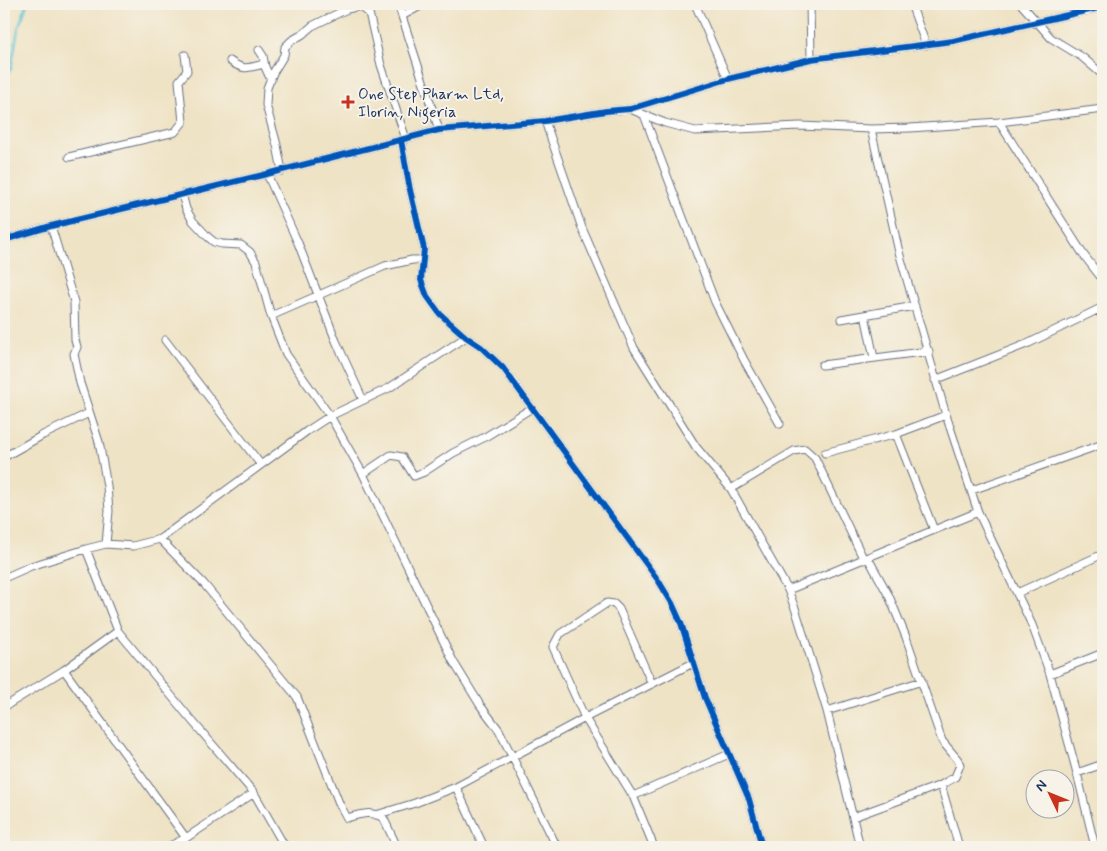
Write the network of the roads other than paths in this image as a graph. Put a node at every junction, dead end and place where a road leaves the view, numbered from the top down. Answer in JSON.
{"nodes":[{"id":1,"x":398,"y":4,"type":"edge"},
{"id":2,"x":424,"y":4,"type":"edge"},
{"id":3,"x":694,"y":4,"type":"edge"},
{"id":4,"x":810,"y":4,"type":"edge"},
{"id":5,"x":911,"y":4,"type":"edge"},
{"id":6,"x":1022,"y":4,"type":"edge"},
{"id":7,"x":1103,"y":7,"type":"edge"},
{"id":8,"x":402,"y":16,"type":"junction"},
{"id":9,"x":1036,"y":22,"type":"junction"},
{"id":10,"x":926,"y":45,"type":"junction"},
{"id":11,"x":260,"y":50,"type":"dead end"},
{"id":12,"x":185,"y":55,"type":"dead end"},
{"id":13,"x":811,"y":59,"type":"junction"},
{"id":14,"x":230,"y":61,"type":"dead end"},
{"id":15,"x":264,"y":64,"type":"junction"},
{"id":16,"x":1103,"y":75,"type":"edge"},
{"id":17,"x":271,"y":80,"type":"junction"},
{"id":18,"x":728,"y":80,"type":"junction"},
{"id":19,"x":630,"y":109,"type":"junction"},
{"id":20,"x":1103,"y":109,"type":"edge"},
{"id":21,"x":644,"y":115,"type":"junction"},
{"id":22,"x":545,"y":121,"type":"junction"},
{"id":23,"x":999,"y":122,"type":"junction"},
{"id":24,"x":871,"y":129,"type":"junction"},
{"id":25,"x":439,"y":130,"type":"junction"},
{"id":26,"x":403,"y":139,"type":"junction"},
{"id":27,"x":69,"y":157,"type":"dead end"},
{"id":28,"x":282,"y":171,"type":"junction"},
{"id":29,"x":267,"y":174,"type":"junction"},
{"id":30,"x":182,"y":194,"type":"junction"},
{"id":31,"x":52,"y":226,"type":"junction"},
{"id":32,"x":4,"y":240,"type":"edge"},
{"id":33,"x":423,"y":260,"type":"junction"},
{"id":34,"x":1103,"y":280,"type":"edge"},
{"id":35,"x":317,"y":295,"type":"junction"},
{"id":36,"x":915,"y":306,"type":"junction"},
{"id":37,"x":1101,"y":309,"type":"edge"},
{"id":38,"x":865,"y":315,"type":"junction"},
{"id":39,"x":271,"y":316,"type":"junction"},
{"id":40,"x":1103,"y":318,"type":"edge"},
{"id":41,"x":840,"y":320,"type":"dead end"},
{"id":42,"x":466,"y":337,"type":"junction"},
{"id":43,"x":165,"y":340,"type":"dead end"},
{"id":44,"x":929,"y":351,"type":"junction"},
{"id":45,"x":874,"y":358,"type":"junction"},
{"id":46,"x":822,"y":365,"type":"dead end"},
{"id":47,"x":935,"y":380,"type":"junction"},
{"id":48,"x":363,"y":400,"type":"junction"},
{"id":49,"x":532,"y":408,"type":"junction"},
{"id":50,"x":89,"y":413,"type":"junction"},
{"id":51,"x":946,"y":414,"type":"junction"},
{"id":52,"x":330,"y":416,"type":"junction"},
{"id":53,"x":780,"y":424,"type":"dead end"},
{"id":54,"x":896,"y":434,"type":"junction"},
{"id":55,"x":1103,"y":444,"type":"edge"},
{"id":56,"x":825,"y":453,"type":"dead end"},
{"id":57,"x":4,"y":457,"type":"edge"},
{"id":58,"x":261,"y":465,"type":"junction"},
{"id":59,"x":363,"y":474,"type":"junction"},
{"id":60,"x":731,"y":489,"type":"junction"},
{"id":61,"x":972,"y":490,"type":"junction"},
{"id":62,"x":978,"y":512,"type":"junction"},
{"id":63,"x":934,"y":530,"type":"junction"},
{"id":64,"x":160,"y":539,"type":"junction"},
{"id":65,"x":106,"y":544,"type":"junction"},
{"id":66,"x":86,"y":548,"type":"junction"},
{"id":67,"x":1103,"y":554,"type":"edge"},
{"id":68,"x":866,"y":559,"type":"junction"},
{"id":69,"x":4,"y":578,"type":"edge"},
{"id":70,"x":788,"y":590,"type":"junction"},
{"id":71,"x":1017,"y":593,"type":"junction"},
{"id":72,"x":118,"y":631,"type":"junction"},
{"id":73,"x":1103,"y":653,"type":"edge"},
{"id":74,"x":694,"y":663,"type":"junction"},
{"id":75,"x":64,"y":670,"type":"junction"},
{"id":76,"x":1050,"y":674,"type":"junction"},
{"id":77,"x":922,"y":681,"type":"junction"},
{"id":78,"x":652,"y":684,"type":"junction"},
{"id":79,"x":4,"y":707,"type":"edge"},
{"id":80,"x":827,"y":712,"type":"junction"},
{"id":81,"x":585,"y":718,"type":"junction"},
{"id":82,"x":730,"y":754,"type":"junction"},
{"id":83,"x":512,"y":757,"type":"junction"},
{"id":84,"x":1103,"y":764,"type":"edge"},
{"id":85,"x":1077,"y":773,"type":"junction"},
{"id":86,"x":941,"y":785,"type":"junction"},
{"id":87,"x":456,"y":787,"type":"junction"},
{"id":88,"x":254,"y":793,"type":"junction"},
{"id":89,"x":633,"y":796,"type":"junction"},
{"id":90,"x":376,"y":815,"type":"junction"},
{"id":91,"x":853,"y":817,"type":"junction"},
{"id":92,"x":186,"y":838,"type":"junction"},
{"id":93,"x":168,"y":847,"type":"edge"},
{"id":94,"x":285,"y":847,"type":"edge"},
{"id":95,"x":396,"y":847,"type":"edge"},
{"id":96,"x":484,"y":847,"type":"edge"},
{"id":97,"x":557,"y":847,"type":"edge"},
{"id":98,"x":654,"y":847,"type":"edge"},
{"id":99,"x":762,"y":847,"type":"edge"},
{"id":100,"x":860,"y":847,"type":"edge"},
{"id":101,"x":959,"y":847,"type":"edge"},
{"id":102,"x":1095,"y":847,"type":"edge"}],
"edges":[{"from":1,"to":8,"type":"street"},
{"from":2,"to":8,"type":"street"},
{"from":3,"to":18,"type":"street"},
{"from":4,"to":13,"type":"street"},
{"from":5,"to":10,"type":"street"},
{"from":6,"to":9,"type":"street"},
{"from":7,"to":9,"type":"street"},
{"from":8,"to":25,"type":"street"},
{"from":9,"to":10,"type":"street"},
{"from":9,"to":16,"type":"street"},
{"from":10,"to":13,"type":"street"},
{"from":11,"to":15,"type":"street"},
{"from":12,"to":27,"type":"street"},
{"from":13,"to":18,"type":"street"},
{"from":14,"to":15,"type":"street"},
{"from":15,"to":17,"type":"street"},
{"from":17,"to":26,"type":"street"},
{"from":17,"to":28,"type":"street"},
{"from":18,"to":19,"type":"street"},
{"from":19,"to":21,"type":"street"},
{"from":19,"to":22,"type":"street"},
{"from":20,"to":23,"type":"street"},
{"from":21,"to":24,"type":"street"},
{"from":21,"to":53,"type":"street"},
{"from":22,"to":25,"type":"street"},
{"from":22,"to":60,"type":"street"},
{"from":23,"to":24,"type":"street"},
{"from":23,"to":34,"type":"street"},
{"from":24,"to":36,"type":"street"},
{"from":25,"to":26,"type":"street"},
{"from":26,"to":28,"type":"street"},
{"from":26,"to":33,"type":"street"},
{"from":28,"to":29,"type":"street"},
{"from":29,"to":30,"type":"street"},
{"from":29,"to":35,"type":"street"},
{"from":30,"to":31,"type":"street"},
{"from":30,"to":39,"type":"street"},
{"from":31,"to":32,"type":"street"},
{"from":31,"to":50,"type":"street"},
{"from":33,"to":35,"type":"street"},
{"from":33,"to":42,"type":"street"},
{"from":35,"to":39,"type":"street"},
{"from":35,"to":48,"type":"street"},
{"from":36,"to":38,"type":"street"},
{"from":36,"to":44,"type":"street"},
{"from":37,"to":40,"type":"street"},
{"from":37,"to":47,"type":"street"},
{"from":38,"to":41,"type":"street"},
{"from":38,"to":45,"type":"street"},
{"from":39,"to":52,"type":"street"},
{"from":42,"to":48,"type":"street"},
{"from":42,"to":49,"type":"street"},
{"from":43,"to":58,"type":"street"},
{"from":44,"to":45,"type":"street"},
{"from":44,"to":47,"type":"street"},
{"from":45,"to":46,"type":"street"},
{"from":47,"to":51,"type":"street"},
{"from":48,"to":52,"type":"street"},
{"from":49,"to":59,"type":"street"},
{"from":49,"to":74,"type":"street"},
{"from":50,"to":57,"type":"street"},
{"from":50,"to":65,"type":"street"},
{"from":51,"to":54,"type":"street"},
{"from":51,"to":61,"type":"street"},
{"from":52,"to":58,"type":"street"},
{"from":52,"to":59,"type":"street"},
{"from":54,"to":56,"type":"street"},
{"from":54,"to":63,"type":"street"},
{"from":55,"to":61,"type":"street"},
{"from":58,"to":64,"type":"street"},
{"from":59,"to":83,"type":"street"},
{"from":60,"to":68,"type":"street"},
{"from":60,"to":70,"type":"street"},
{"from":61,"to":62,"type":"street"},
{"from":62,"to":63,"type":"street"},
{"from":62,"to":71,"type":"street"},
{"from":63,"to":68,"type":"street"},
{"from":64,"to":65,"type":"street"},
{"from":64,"to":90,"type":"street"},
{"from":65,"to":66,"type":"street"},
{"from":66,"to":69,"type":"street"},
{"from":66,"to":72,"type":"street"},
{"from":67,"to":71,"type":"street"},
{"from":68,"to":70,"type":"street"},
{"from":68,"to":77,"type":"street"},
{"from":70,"to":80,"type":"street"},
{"from":71,"to":76,"type":"street"},
{"from":72,"to":75,"type":"street"},
{"from":72,"to":88,"type":"street"},
{"from":73,"to":76,"type":"street"},
{"from":74,"to":78,"type":"street"},
{"from":74,"to":82,"type":"street"},
{"from":75,"to":79,"type":"street"},
{"from":75,"to":92,"type":"street"},
{"from":76,"to":85,"type":"street"},
{"from":77,"to":80,"type":"street"},
{"from":77,"to":86,"type":"street"},
{"from":78,"to":81,"type":"street"},
{"from":78,"to":81,"type":"street"},
{"from":80,"to":91,"type":"street"},
{"from":81,"to":83,"type":"street"},
{"from":81,"to":89,"type":"street"},
{"from":82,"to":89,"type":"street"},
{"from":82,"to":99,"type":"street"},
{"from":83,"to":87,"type":"street"},
{"from":83,"to":97,"type":"street"},
{"from":84,"to":85,"type":"street"},
{"from":85,"to":102,"type":"street"},
{"from":86,"to":91,"type":"street"},
{"from":86,"to":101,"type":"street"},
{"from":87,"to":90,"type":"street"},
{"from":87,"to":96,"type":"street"},
{"from":88,"to":92,"type":"street"},
{"from":88,"to":94,"type":"street"},
{"from":89,"to":98,"type":"street"},
{"from":90,"to":95,"type":"street"},
{"from":91,"to":100,"type":"street"},
{"from":92,"to":93,"type":"street"}]}
